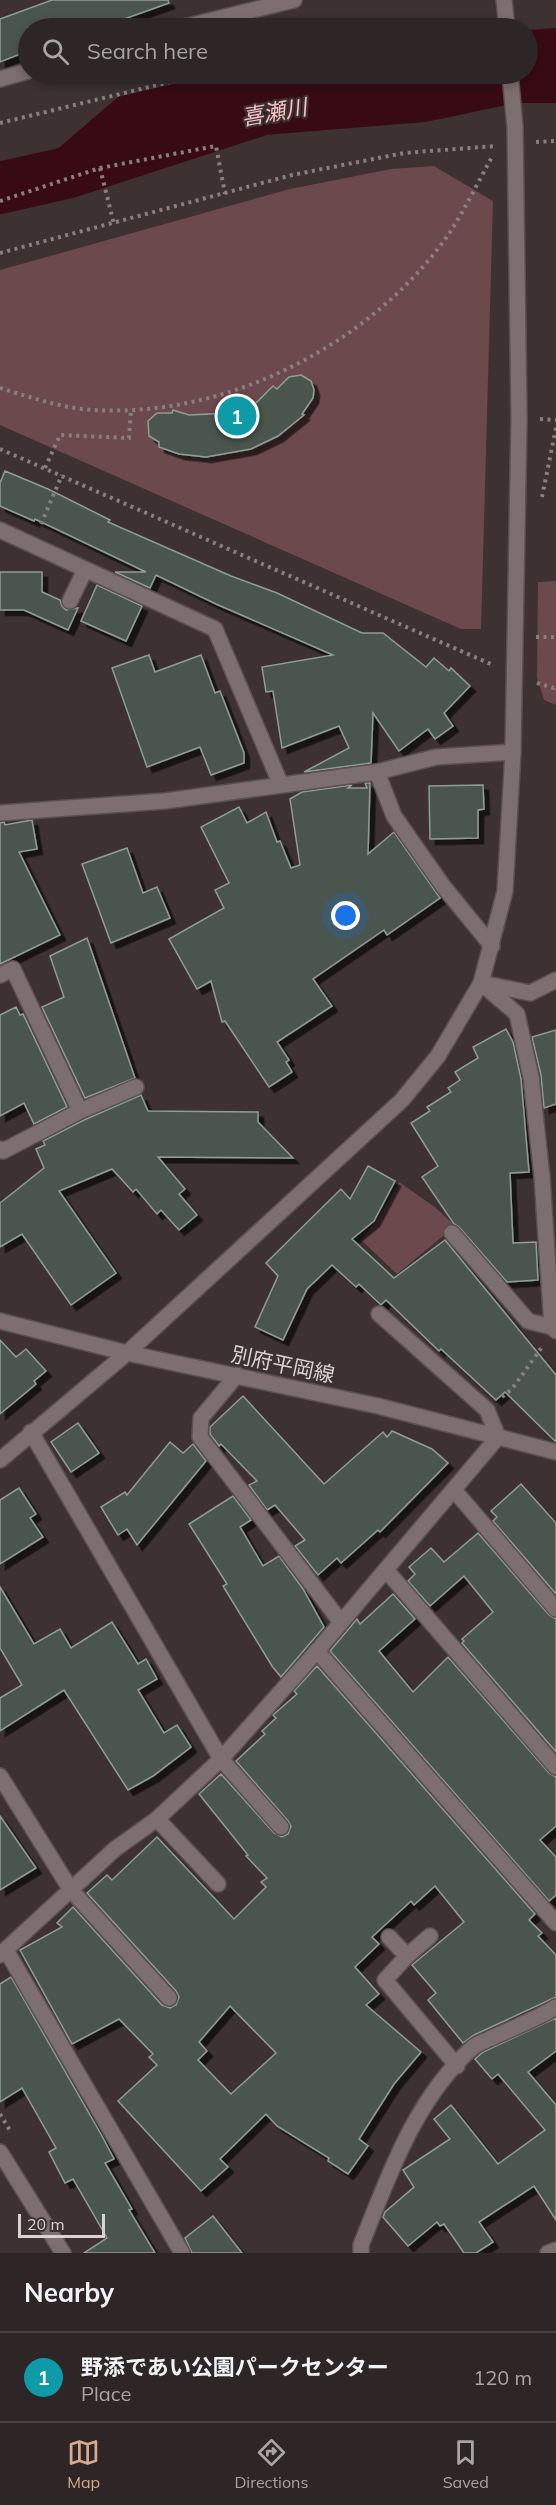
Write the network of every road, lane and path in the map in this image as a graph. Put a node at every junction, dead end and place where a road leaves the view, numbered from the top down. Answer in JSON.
{"nodes":[{"id":1,"x":294,"y":0,"type":"edge"},
{"id":2,"x":221,"y":18,"type":"edge"},
{"id":3,"x":18,"y":74,"type":"edge"},
{"id":4,"x":0,"y":80,"type":"edge"},
{"id":5,"x":162,"y":84,"type":"edge"},
{"id":6,"x":511,"y":84,"type":"edge"},
{"id":7,"x":0,"y":123,"type":"edge"},
{"id":8,"x":99,"y":168,"type":"junction"},
{"id":9,"x":225,"y":194,"type":"junction"},
{"id":10,"x":0,"y":201,"type":"edge"},
{"id":11,"x":114,"y":224,"type":"junction"},
{"id":12,"x":0,"y":253,"type":"edge"},
{"id":13,"x":0,"y":388,"type":"edge"},
{"id":14,"x":132,"y":409,"type":"junction"},
{"id":15,"x":0,"y":449,"type":"edge"},
{"id":16,"x":45,"y":468,"type":"junction"},
{"id":17,"x":62,"y":475,"type":"junction"},
{"id":18,"x":0,"y":530,"type":"edge"},
{"id":19,"x":32,"y":545,"type":"junction"},
{"id":20,"x":85,"y":570,"type":"junction"},
{"id":21,"x":70,"y":601,"type":"dead end"},
{"id":22,"x":533,"y":637,"type":"dead end"},
{"id":23,"x":556,"y":637,"type":"edge"},
{"id":24,"x":494,"y":665,"type":"dead end"},
{"id":25,"x":533,"y":681,"type":"dead end"},
{"id":26,"x":555,"y":688,"type":"edge"},
{"id":27,"x":513,"y":752,"type":"junction"},
{"id":28,"x":377,"y":772,"type":"junction"},
{"id":29,"x":280,"y":785,"type":"junction"},
{"id":30,"x":0,"y":813,"type":"edge"},
{"id":31,"x":492,"y":946,"type":"junction"},
{"id":32,"x":0,"y":975,"type":"edge"},
{"id":33,"x":556,"y":980,"type":"edge"},
{"id":34,"x":481,"y":983,"type":"junction"},
{"id":35,"x":136,"y":1087,"type":"dead end"},
{"id":36,"x":80,"y":1111,"type":"junction"},
{"id":37,"x":0,"y":1149,"type":"edge"},
{"id":38,"x":549,"y":1174,"type":"edge"},
{"id":39,"x":452,"y":1233,"type":"dead end"},
{"id":40,"x":379,"y":1314,"type":"dead end"},
{"id":41,"x":0,"y":1321,"type":"edge"},
{"id":42,"x":554,"y":1329,"type":"edge"},
{"id":43,"x":128,"y":1353,"type":"junction"},
{"id":44,"x":237,"y":1375,"type":"junction"},
{"id":45,"x":487,"y":1410,"type":"junction"},
{"id":46,"x":31,"y":1432,"type":"junction"},
{"id":47,"x":498,"y":1437,"type":"junction"},
{"id":48,"x":556,"y":1452,"type":"edge"},
{"id":49,"x":0,"y":1460,"type":"edge"},
{"id":50,"x":454,"y":1490,"type":"junction"},
{"id":51,"x":386,"y":1570,"type":"junction"},
{"id":52,"x":556,"y":1609,"type":"edge"},
{"id":53,"x":340,"y":1621,"type":"junction"},
{"id":54,"x":317,"y":1651,"type":"junction"},
{"id":55,"x":221,"y":1759,"type":"junction"},
{"id":56,"x":556,"y":1767,"type":"edge"},
{"id":57,"x":0,"y":1776,"type":"edge"},
{"id":58,"x":157,"y":1819,"type":"junction"},
{"id":59,"x":280,"y":1827,"type":"dead end"},
{"id":60,"x":218,"y":1884,"type":"dead end"},
{"id":61,"x":71,"y":1890,"type":"junction"},
{"id":62,"x":556,"y":1923,"type":"edge"},
{"id":63,"x":430,"y":1936,"type":"dead end"},
{"id":64,"x":389,"y":1937,"type":"dead end"},
{"id":65,"x":3,"y":1952,"type":"edge"},
{"id":66,"x":407,"y":1956,"type":"junction"},
{"id":67,"x":169,"y":1998,"type":"dead end"},
{"id":68,"x":556,"y":2007,"type":"edge"},
{"id":69,"x":457,"y":2066,"type":"junction"},
{"id":70,"x":0,"y":2152,"type":"edge"},
{"id":71,"x":556,"y":2250,"type":"edge"},
{"id":72,"x":63,"y":2253,"type":"edge"},
{"id":73,"x":182,"y":2253,"type":"edge"},
{"id":74,"x":361,"y":2253,"type":"edge"},
{"id":75,"x":548,"y":2253,"type":"edge"}],
"edges":[{"from":1,"to":2,"type":"street"},
{"from":3,"to":4,"type":"street"},
{"from":5,"to":7,"type":"path"},
{"from":6,"to":27,"type":"street"},
{"from":8,"to":9,"type":"path"},
{"from":8,"to":10,"type":"path"},
{"from":8,"to":11,"type":"path"},
{"from":9,"to":11,"type":"path"},
{"from":9,"to":14,"type":"path"},
{"from":11,"to":12,"type":"path"},
{"from":13,"to":14,"type":"path"},
{"from":14,"to":16,"type":"path"},
{"from":15,"to":16,"type":"path"},
{"from":16,"to":17,"type":"path"},
{"from":17,"to":19,"type":"path"},
{"from":17,"to":24,"type":"path"},
{"from":18,"to":19,"type":"street"},
{"from":19,"to":20,"type":"street"},
{"from":20,"to":21,"type":"street"},
{"from":20,"to":29,"type":"street"},
{"from":22,"to":23,"type":"path"},
{"from":25,"to":26,"type":"path"},
{"from":27,"to":28,"type":"street"},
{"from":27,"to":31,"type":"street"},
{"from":28,"to":29,"type":"street"},
{"from":28,"to":31,"type":"street"},
{"from":29,"to":30,"type":"street"},
{"from":31,"to":34,"type":"street"},
{"from":32,"to":36,"type":"street"},
{"from":33,"to":34,"type":"street"},
{"from":34,"to":38,"type":"street"},
{"from":34,"to":43,"type":"street"},
{"from":35,"to":36,"type":"street"},
{"from":36,"to":37,"type":"street"},
{"from":38,"to":42,"type":"street"},
{"from":39,"to":42,"type":"street"},
{"from":40,"to":45,"type":"street"},
{"from":41,"to":43,"type":"street","name":"別府平岡線"},
{"from":42,"to":45,"type":"path"},
{"from":43,"to":44,"type":"street","name":"別府平岡線"},
{"from":43,"to":46,"type":"street"},
{"from":44,"to":47,"type":"street","name":"別府平岡線"},
{"from":44,"to":53,"type":"street"},
{"from":45,"to":47,"type":"street"},
{"from":46,"to":49,"type":"street"},
{"from":46,"to":55,"type":"street"},
{"from":47,"to":48,"type":"street","name":"別府平岡線"},
{"from":47,"to":50,"type":"street"},
{"from":50,"to":51,"type":"street"},
{"from":50,"to":52,"type":"street"},
{"from":51,"to":53,"type":"street"},
{"from":51,"to":56,"type":"street"},
{"from":53,"to":54,"type":"street"},
{"from":54,"to":55,"type":"street"},
{"from":54,"to":62,"type":"street"},
{"from":55,"to":58,"type":"street"},
{"from":55,"to":59,"type":"street"},
{"from":57,"to":61,"type":"street"},
{"from":58,"to":60,"type":"street"},
{"from":58,"to":61,"type":"street"},
{"from":61,"to":65,"type":"street"},
{"from":61,"to":67,"type":"street"},
{"from":63,"to":66,"type":"street"},
{"from":64,"to":66,"type":"street"},
{"from":65,"to":73,"type":"street"},
{"from":66,"to":69,"type":"street"},
{"from":68,"to":69,"type":"street"},
{"from":69,"to":74,"type":"street"},
{"from":70,"to":72,"type":"street"},
{"from":71,"to":75,"type":"street"}]}
